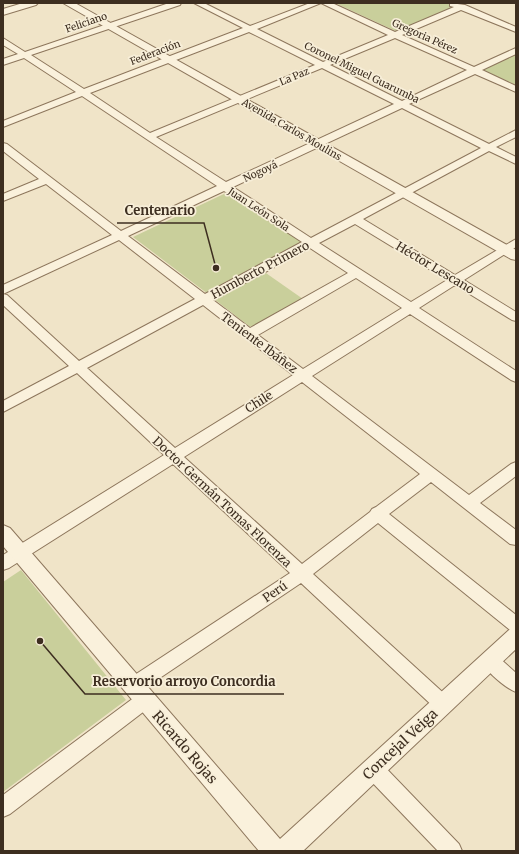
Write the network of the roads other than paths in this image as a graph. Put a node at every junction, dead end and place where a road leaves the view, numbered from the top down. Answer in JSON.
{"nodes":[{"id":1,"x":33,"y":3,"type":"edge"},
{"id":2,"x":68,"y":3,"type":"edge"},
{"id":3,"x":177,"y":3,"type":"edge"},
{"id":4,"x":198,"y":3,"type":"edge"},
{"id":5,"x":316,"y":3,"type":"edge"},
{"id":6,"x":325,"y":3,"type":"edge"},
{"id":7,"x":451,"y":3,"type":"edge"},
{"id":8,"x":462,"y":7,"type":"junction"},
{"id":9,"x":3,"y":12,"type":"edge"},
{"id":10,"x":110,"y":26,"type":"junction"},
{"id":11,"x":249,"y":29,"type":"junction"},
{"id":12,"x":516,"y":30,"type":"edge"},
{"id":13,"x":395,"y":34,"type":"junction"},
{"id":14,"x":3,"y":41,"type":"edge"},
{"id":15,"x":516,"y":51,"type":"edge"},
{"id":16,"x":25,"y":55,"type":"junction"},
{"id":17,"x":168,"y":59,"type":"junction"},
{"id":18,"x":3,"y":62,"type":"edge"},
{"id":19,"x":321,"y":64,"type":"junction"},
{"id":20,"x":475,"y":70,"type":"junction"},
{"id":21,"x":516,"y":89,"type":"edge"},
{"id":22,"x":83,"y":92,"type":"junction"},
{"id":23,"x":239,"y":99,"type":"junction"},
{"id":24,"x":402,"y":104,"type":"junction"},
{"id":25,"x":3,"y":124,"type":"edge"},
{"id":26,"x":516,"y":133,"type":"edge"},
{"id":27,"x":149,"y":136,"type":"junction"},
{"id":28,"x":317,"y":144,"type":"junction"},
{"id":29,"x":3,"y":146,"type":"edge"},
{"id":30,"x":488,"y":147,"type":"junction"},
{"id":31,"x":516,"y":161,"type":"edge"},
{"id":32,"x":46,"y":180,"type":"junction"},
{"id":33,"x":225,"y":187,"type":"junction"},
{"id":34,"x":403,"y":193,"type":"junction"},
{"id":35,"x":3,"y":198,"type":"edge"},
{"id":36,"x":355,"y":219,"type":"junction"},
{"id":37,"x":119,"y":236,"type":"junction"},
{"id":38,"x":310,"y":243,"type":"junction"},
{"id":39,"x":512,"y":249,"type":"edge"},
{"id":40,"x":356,"y":272,"type":"junction"},
{"id":41,"x":456,"y":280,"type":"junction"},
{"id":42,"x":3,"y":290,"type":"edge"},
{"id":43,"x":3,"y":298,"type":"edge"},
{"id":44,"x":202,"y":300,"type":"junction"},
{"id":45,"x":412,"y":308,"type":"junction"},
{"id":46,"x":516,"y":317,"type":"edge"},
{"id":47,"x":248,"y":335,"type":"junction"},
{"id":48,"x":77,"y":367,"type":"junction"},
{"id":49,"x":303,"y":376,"type":"junction"},
{"id":50,"x":516,"y":377,"type":"edge"},
{"id":51,"x":3,"y":407,"type":"edge"},
{"id":52,"x":173,"y":456,"type":"junction"},
{"id":53,"x":516,"y":468,"type":"edge"},
{"id":54,"x":430,"y":474,"type":"junction"},
{"id":55,"x":469,"y":503,"type":"junction"},
{"id":56,"x":377,"y":513,"type":"junction"},
{"id":57,"x":3,"y":534,"type":"edge"},
{"id":58,"x":516,"y":539,"type":"edge"},
{"id":59,"x":11,"y":557,"type":"edge"},
{"id":60,"x":301,"y":574,"type":"junction"},
{"id":61,"x":516,"y":625,"type":"edge"},
{"id":62,"x":516,"y":636,"type":"edge"},
{"id":63,"x":490,"y":661,"type":"junction"},
{"id":64,"x":516,"y":684,"type":"edge"},
{"id":65,"x":139,"y":693,"type":"junction"},
{"id":66,"x":443,"y":704,"type":"junction"},
{"id":67,"x":373,"y":769,"type":"junction"},
{"id":68,"x":3,"y":807,"type":"edge"},
{"id":69,"x":275,"y":851,"type":"edge"},
{"id":70,"x":285,"y":851,"type":"edge"},
{"id":71,"x":452,"y":851,"type":"edge"}],
"edges":[{"from":1,"to":9,"type":"street"},
{"from":2,"to":10,"type":"street","name":"Avenida Carlos Moulins"},
{"from":3,"to":10,"type":"street","name":"Feliciano"},
{"from":4,"to":11,"type":"street","name":"Coronel Miguel Guarumba"},
{"from":5,"to":11,"type":"street","name":"Federación"},
{"from":6,"to":13,"type":"street","name":"Gregoria Pérez"},
{"from":7,"to":8,"type":"street"},
{"from":8,"to":12,"type":"street"},
{"from":8,"to":13,"type":"street","name":"La Paz"},
{"from":10,"to":16,"type":"street","name":"Feliciano"},
{"from":10,"to":17,"type":"street","name":"Avenida Carlos Moulins"},
{"from":11,"to":17,"type":"street","name":"Federación"},
{"from":11,"to":19,"type":"street","name":"Coronel Miguel Guarumba"},
{"from":13,"to":19,"type":"street","name":"La Paz"},
{"from":13,"to":20,"type":"street","name":"Gregoria Pérez"},
{"from":14,"to":16,"type":"street","name":"Juan León Sola"},
{"from":15,"to":20,"type":"street","name":"Nogoyá"},
{"from":16,"to":18,"type":"street","name":"Feliciano"},
{"from":16,"to":22,"type":"street","name":"Juan León Sola"},
{"from":17,"to":22,"type":"street","name":"Federación"},
{"from":17,"to":23,"type":"street","name":"Avenida Carlos Moulins"},
{"from":19,"to":23,"type":"street","name":"La Paz"},
{"from":19,"to":24,"type":"street","name":"Coronel Miguel Guarumba"},
{"from":20,"to":21,"type":"street","name":"Gregoria Pérez"},
{"from":20,"to":24,"type":"street","name":"Nogoyá"},
{"from":22,"to":25,"type":"street","name":"Federación"},
{"from":22,"to":27,"type":"street","name":"Juan León Sola"},
{"from":23,"to":27,"type":"street","name":"La Paz"},
{"from":23,"to":28,"type":"street","name":"Avenida Carlos Moulins"},
{"from":24,"to":28,"type":"street","name":"Nogoyá"},
{"from":24,"to":30,"type":"street","name":"Coronel Miguel Guarumba"},
{"from":26,"to":30,"type":"street","name":"Humberto Primero"},
{"from":27,"to":33,"type":"street","name":"Juan León Sola"},
{"from":28,"to":33,"type":"street","name":"Nogoyá"},
{"from":28,"to":34,"type":"street","name":"Avenida Carlos Moulins"},
{"from":29,"to":32,"type":"street","name":"Teniente Ibáñez"},
{"from":30,"to":31,"type":"street","name":"Coronel Miguel Guarumba"},
{"from":30,"to":34,"type":"street","name":"Humberto Primero"},
{"from":32,"to":35,"type":"street"},
{"from":32,"to":37,"type":"street","name":"Teniente Ibáñez"},
{"from":33,"to":37,"type":"street","name":"Nogoyá"},
{"from":33,"to":38,"type":"street","name":"Juan León Sola"},
{"from":34,"to":36,"type":"street","name":"Humberto Primero"},
{"from":34,"to":39,"type":"street","name":"Avenida Carlos Moulins"},
{"from":36,"to":38,"type":"street","name":"Humberto Primero"},
{"from":36,"to":41,"type":"street","name":"Héctor Lescano"},
{"from":37,"to":42,"type":"street","name":"Nogoyá"},
{"from":37,"to":44,"type":"street","name":"Teniente Ibáñez"},
{"from":38,"to":40,"type":"street","name":"Juan León Sola"},
{"from":38,"to":44,"type":"street","name":"Humberto Primero"},
{"from":39,"to":41,"type":"street","name":"Chile"},
{"from":40,"to":45,"type":"street","name":"Juan León Sola"},
{"from":40,"to":47,"type":"street"},
{"from":41,"to":45,"type":"street","name":"Chile"},
{"from":41,"to":46,"type":"street","name":"Héctor Lescano"},
{"from":43,"to":48,"type":"street","name":"Doctor Germán Tomas Florenza"},
{"from":44,"to":47,"type":"street","name":"Teniente Ibáñez"},
{"from":44,"to":48,"type":"street","name":"Humberto Primero"},
{"from":45,"to":49,"type":"street","name":"Chile"},
{"from":45,"to":50,"type":"street","name":"Juan León Sola"},
{"from":47,"to":49,"type":"street","name":"Teniente Ibáñez"},
{"from":48,"to":51,"type":"street","name":"Humberto Primero"},
{"from":48,"to":52,"type":"street","name":"Doctor Germán Tomas Florenza"},
{"from":49,"to":52,"type":"street","name":"Chile"},
{"from":49,"to":54,"type":"street","name":"Teniente Ibáñez"},
{"from":52,"to":59,"type":"street","name":"Chile"},
{"from":52,"to":60,"type":"street","name":"Doctor Germán Tomas Florenza"},
{"from":53,"to":55,"type":"street"},
{"from":54,"to":55,"type":"street","name":"Teniente Ibáñez"},
{"from":54,"to":56,"type":"street","name":"Perú"},
{"from":55,"to":58,"type":"street","name":"Teniente Ibáñez"},
{"from":56,"to":60,"type":"street","name":"Perú"},
{"from":56,"to":61,"type":"street"},
{"from":57,"to":59,"type":"street","name":"Ricardo Rojas"},
{"from":59,"to":65,"type":"street","name":"Ricardo Rojas"},
{"from":60,"to":65,"type":"street","name":"Perú"},
{"from":60,"to":66,"type":"street","name":"Doctor Germán Tomas Florenza"},
{"from":62,"to":63,"type":"street","name":"Concejal Veiga"},
{"from":63,"to":64,"type":"street"},
{"from":63,"to":66,"type":"street","name":"Concejal Veiga"},
{"from":65,"to":68,"type":"street","name":"Perú"},
{"from":65,"to":69,"type":"street","name":"Ricardo Rojas"},
{"from":66,"to":67,"type":"street","name":"Concejal Veiga"},
{"from":67,"to":70,"type":"street","name":"Concejal Veiga"},
{"from":67,"to":71,"type":"street"}]}
